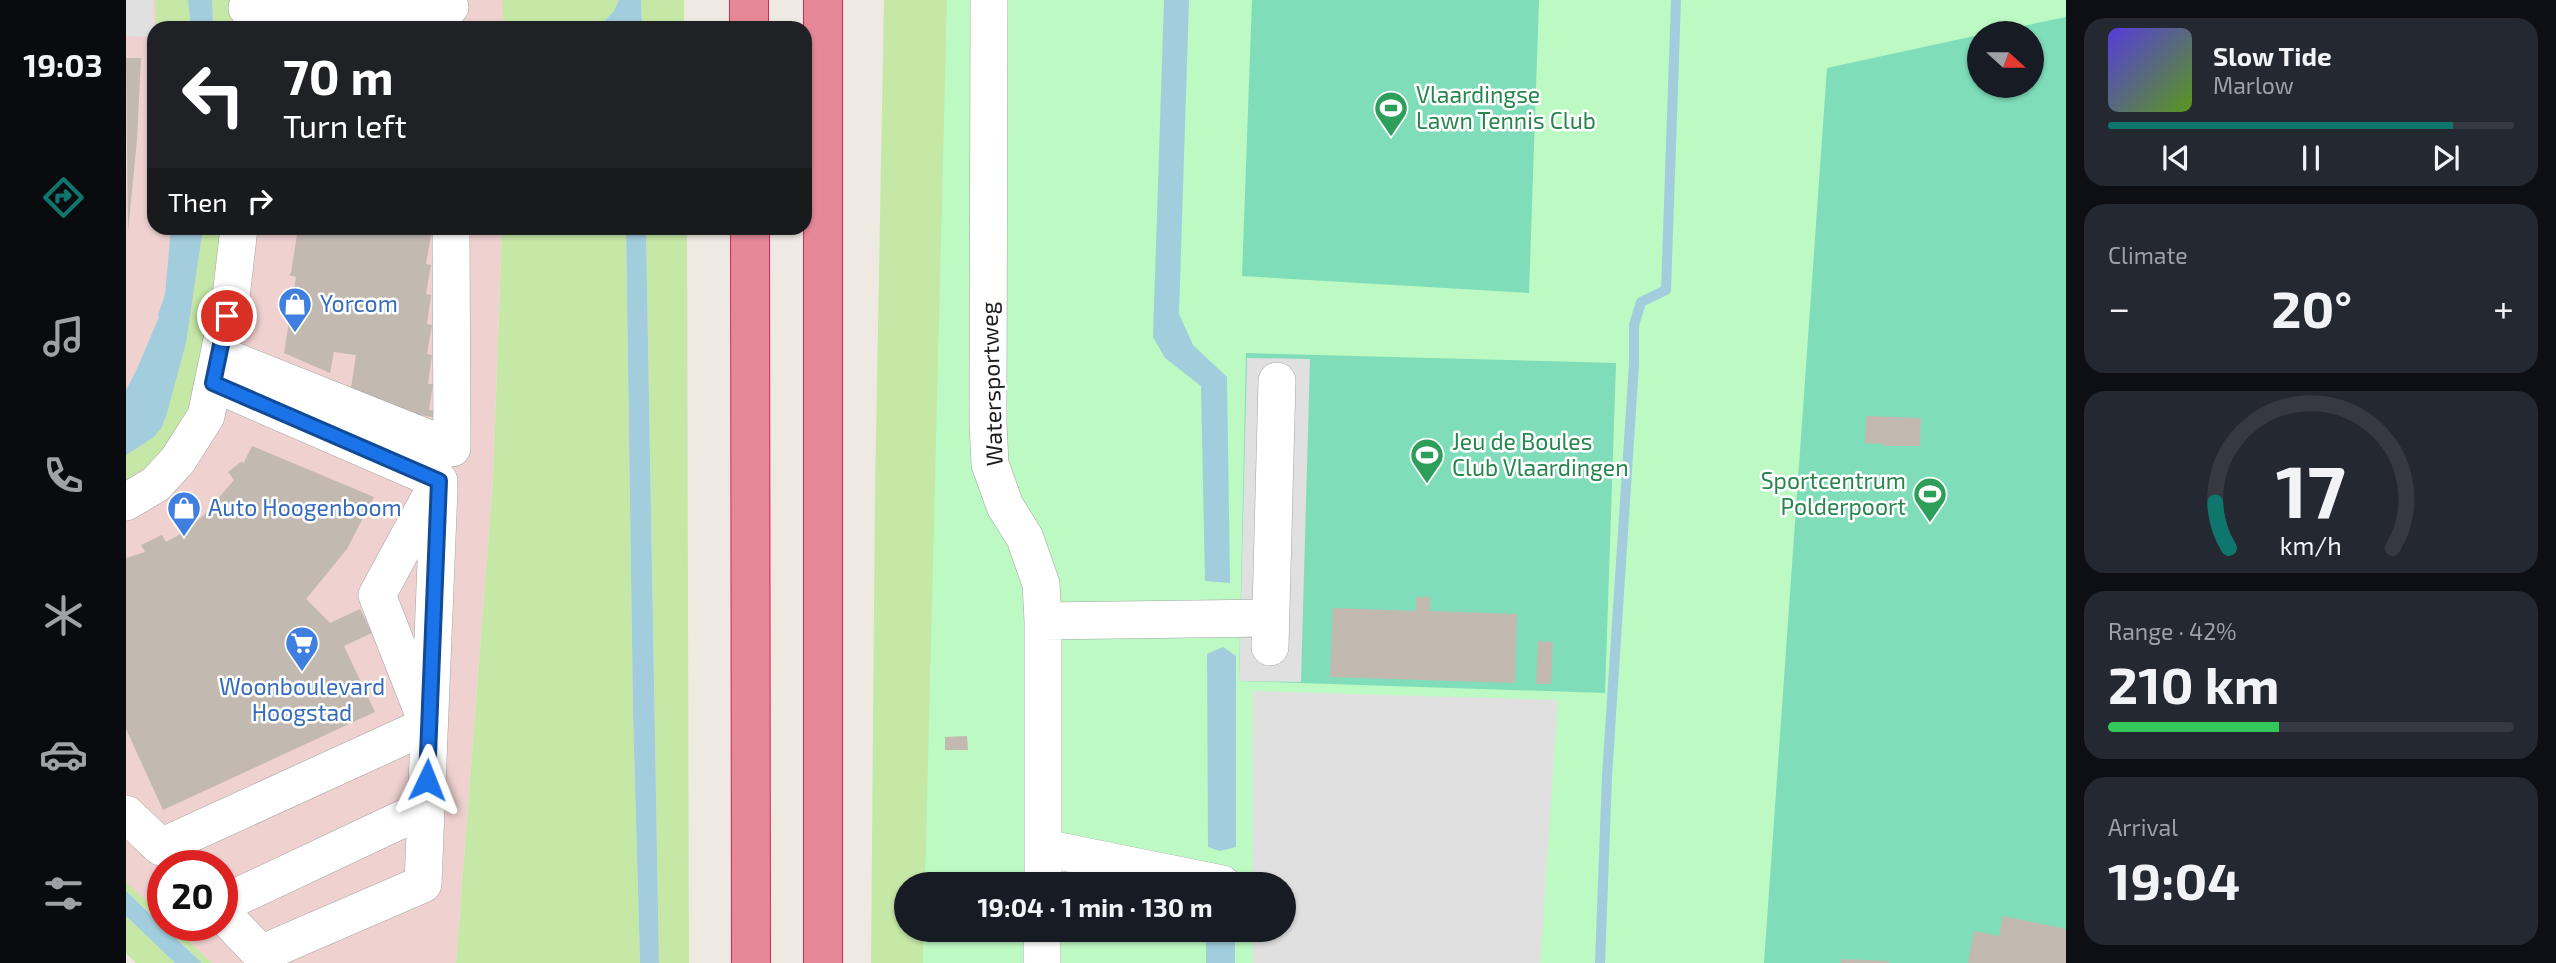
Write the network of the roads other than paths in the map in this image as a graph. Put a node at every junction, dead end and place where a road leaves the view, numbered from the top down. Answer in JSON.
{"nodes":[{"id":1,"x":749,"y":0,"type":"edge"},
{"id":2,"x":823,"y":0,"type":"edge"},
{"id":3,"x":989,"y":0,"type":"edge"},
{"id":4,"x":247,"y":12,"type":"edge"},
{"id":5,"x":450,"y":12,"type":"edge"},
{"id":6,"x":749,"y":21,"type":"edge"},
{"id":7,"x":238,"y":235,"type":"edge"},
{"id":8,"x":451,"y":235,"type":"edge"},
{"id":9,"x":750,"y":235,"type":"edge"},
{"id":10,"x":216,"y":369,"type":"junction"},
{"id":11,"x":1277,"y":381,"type":"dead end"},
{"id":12,"x":439,"y":481,"type":"junction"},
{"id":13,"x":126,"y":502,"type":"edge"},
{"id":14,"x":1043,"y":621,"type":"junction"},
{"id":15,"x":428,"y":725,"type":"junction"},
{"id":16,"x":426,"y":808,"type":"junction"},
{"id":17,"x":126,"y":814,"type":"edge"},
{"id":18,"x":1044,"y":848,"type":"junction"},
{"id":19,"x":164,"y":850,"type":"edge"},
{"id":20,"x":182,"y":850,"type":"edge"},
{"id":21,"x":1043,"y":872,"type":"edge"},
{"id":22,"x":1163,"y":872,"type":"edge"},
{"id":23,"x":238,"y":896,"type":"edge"},
{"id":24,"x":238,"y":929,"type":"edge"},
{"id":25,"x":1042,"y":942,"type":"edge"},
{"id":26,"x":751,"y":963,"type":"edge"},
{"id":27,"x":823,"y":963,"type":"edge"},
{"id":28,"x":1042,"y":963,"type":"edge"}],
"edges":[{"from":1,"to":6,"type":"highway"},
{"from":2,"to":27,"type":"highway"},
{"from":3,"to":14,"type":"street","name":"Watersportweg"},
{"from":4,"to":5,"type":"street"},
{"from":7,"to":10,"type":"street"},
{"from":8,"to":10,"type":"street"},
{"from":9,"to":26,"type":"highway"},
{"from":10,"to":12,"type":"street"},
{"from":10,"to":13,"type":"street"},
{"from":11,"to":14,"type":"street"},
{"from":12,"to":15,"type":"street"},
{"from":12,"to":15,"type":"street"},
{"from":14,"to":18,"type":"street","name":"Watersportweg"},
{"from":15,"to":16,"type":"street"},
{"from":15,"to":20,"type":"street"},
{"from":16,"to":23,"type":"street"},
{"from":16,"to":24,"type":"street"},
{"from":17,"to":19,"type":"street"},
{"from":18,"to":21,"type":"street","name":"Watersportweg"},
{"from":18,"to":22,"type":"street"},
{"from":25,"to":28,"type":"street"}]}
